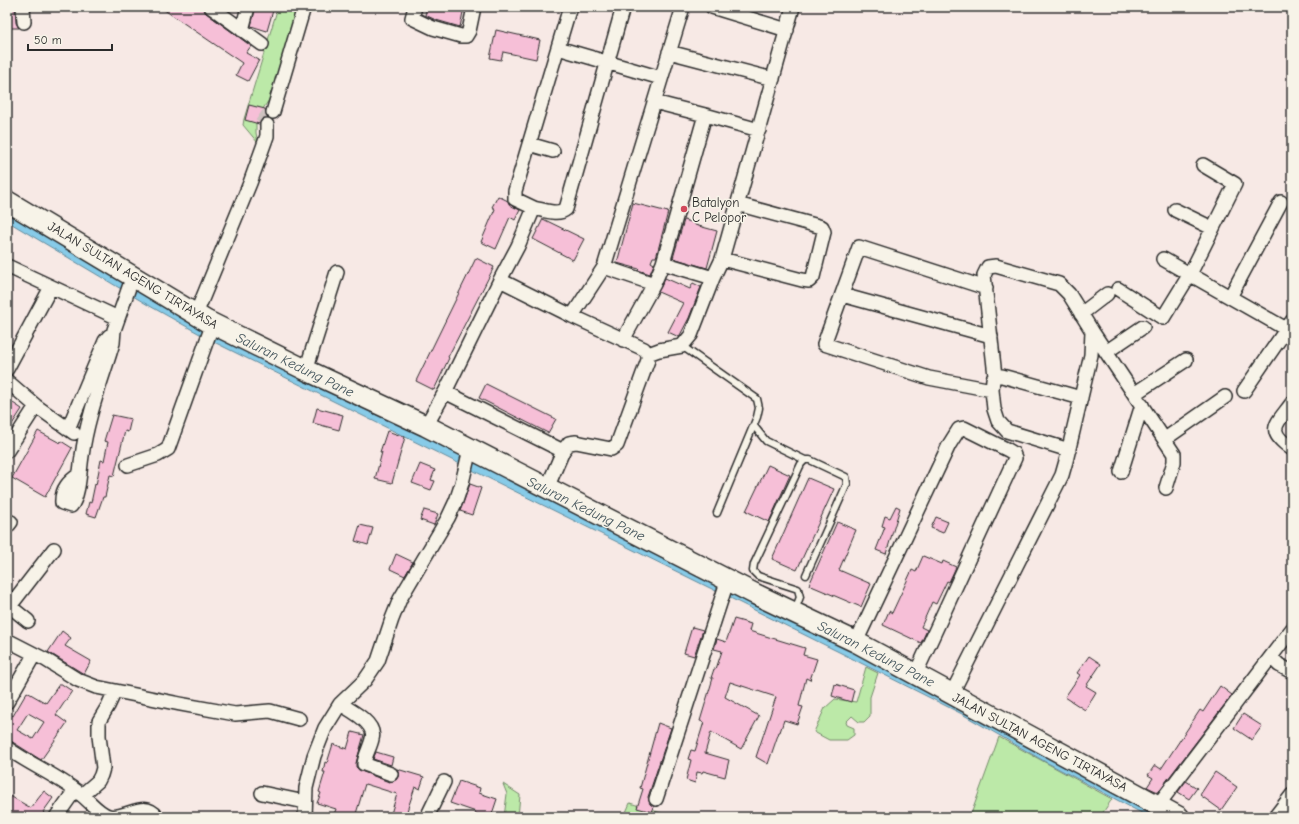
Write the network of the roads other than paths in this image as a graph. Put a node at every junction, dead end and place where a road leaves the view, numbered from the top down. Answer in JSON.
{"nodes":[{"id":1,"x":23,"y":7,"type":"edge"},
{"id":2,"x":210,"y":7,"type":"edge"},
{"id":3,"x":248,"y":7,"type":"edge"},
{"id":4,"x":304,"y":7,"type":"edge"},
{"id":5,"x":415,"y":7,"type":"edge"},
{"id":6,"x":474,"y":7,"type":"edge"},
{"id":7,"x":570,"y":7,"type":"edge"},
{"id":8,"x":623,"y":7,"type":"edge"},
{"id":9,"x":683,"y":7,"type":"edge"},
{"id":10,"x":712,"y":7,"type":"edge"},
{"id":11,"x":793,"y":7,"type":"edge"},
{"id":12,"x":227,"y":12,"type":"edge"},
{"id":13,"x":24,"y":22,"type":"dead end"},
{"id":14,"x":242,"y":30,"type":"junction"},
{"id":15,"x":787,"y":30,"type":"junction"},
{"id":16,"x":262,"y":44,"type":"dead end"},
{"id":17,"x":558,"y":48,"type":"junction"},
{"id":18,"x":669,"y":52,"type":"junction"},
{"id":19,"x":607,"y":63,"type":"junction"},
{"id":20,"x":661,"y":78,"type":"junction"},
{"id":21,"x":773,"y":79,"type":"junction"},
{"id":22,"x":654,"y":102,"type":"junction"},
{"id":23,"x":272,"y":111,"type":"tunnel mouth"},
{"id":24,"x":705,"y":115,"type":"junction"},
{"id":25,"x":264,"y":125,"type":"tunnel mouth"},
{"id":26,"x":759,"y":130,"type":"junction"},
{"id":27,"x":529,"y":144,"type":"junction"},
{"id":28,"x":553,"y":151,"type":"dead end"},
{"id":29,"x":1202,"y":166,"type":"dead end"},
{"id":30,"x":7,"y":201,"type":"edge"},
{"id":31,"x":1281,"y":202,"type":"dead end"},
{"id":32,"x":737,"y":204,"type":"junction"},
{"id":33,"x":534,"y":208,"type":"junction"},
{"id":34,"x":1174,"y":210,"type":"dead end"},
{"id":35,"x":1212,"y":228,"type":"junction"},
{"id":36,"x":1163,"y":259,"type":"dead end"},
{"id":37,"x":722,"y":260,"type":"junction"},
{"id":38,"x":663,"y":263,"type":"junction"},
{"id":39,"x":7,"y":266,"type":"edge"},
{"id":40,"x":604,"y":267,"type":"junction"},
{"id":41,"x":337,"y":272,"type":"dead end"},
{"id":42,"x":1190,"y":274,"type":"junction"},
{"id":43,"x":132,"y":278,"type":"junction"},
{"id":44,"x":713,"y":278,"type":"junction"},
{"id":45,"x":500,"y":280,"type":"junction"},
{"id":46,"x":654,"y":284,"type":"junction"},
{"id":47,"x":51,"y":287,"type":"junction"},
{"id":48,"x":986,"y":288,"type":"junction"},
{"id":49,"x":842,"y":295,"type":"junction"},
{"id":50,"x":1230,"y":298,"type":"junction"},
{"id":51,"x":1081,"y":314,"type":"junction"},
{"id":52,"x":572,"y":316,"type":"junction"},
{"id":53,"x":116,"y":324,"type":"junction"},
{"id":54,"x":1290,"y":324,"type":"edge"},
{"id":55,"x":207,"y":327,"type":"junction"},
{"id":56,"x":1143,"y":327,"type":"dead end"},
{"id":57,"x":1092,"y":331,"type":"junction"},
{"id":58,"x":991,"y":336,"type":"junction"},
{"id":59,"x":623,"y":340,"type":"junction"},
{"id":60,"x":682,"y":346,"type":"junction"},
{"id":61,"x":1106,"y":352,"type":"junction"},
{"id":62,"x":648,"y":354,"type":"junction"},
{"id":63,"x":1186,"y":360,"type":"dead end"},
{"id":64,"x":7,"y":369,"type":"edge"},
{"id":65,"x":306,"y":370,"type":"junction"},
{"id":66,"x":995,"y":376,"type":"junction"},
{"id":67,"x":7,"y":381,"type":"edge"},
{"id":68,"x":992,"y":390,"type":"junction"},
{"id":69,"x":1244,"y":391,"type":"dead end"},
{"id":70,"x":445,"y":392,"type":"junction"},
{"id":71,"x":1134,"y":394,"type":"junction"},
{"id":72,"x":1225,"y":397,"type":"dead end"},
{"id":73,"x":1080,"y":398,"type":"junction"},
{"id":74,"x":1292,"y":403,"type":"edge"},
{"id":75,"x":1142,"y":405,"type":"junction"},
{"id":76,"x":36,"y":406,"type":"junction"},
{"id":77,"x":426,"y":426,"type":"junction"},
{"id":78,"x":754,"y":426,"type":"junction"},
{"id":79,"x":68,"y":429,"type":"junction"},
{"id":80,"x":1165,"y":439,"type":"junction"},
{"id":81,"x":84,"y":440,"type":"junction"},
{"id":82,"x":1292,"y":449,"type":"edge"},
{"id":83,"x":1069,"y":450,"type":"junction"},
{"id":84,"x":7,"y":451,"type":"edge"},
{"id":85,"x":563,"y":451,"type":"junction"},
{"id":86,"x":470,"y":452,"type":"junction"},
{"id":87,"x":805,"y":460,"type":"junction"},
{"id":88,"x":128,"y":465,"type":"dead end"},
{"id":89,"x":1121,"y":472,"type":"dead end"},
{"id":90,"x":80,"y":474,"type":"dead end"},
{"id":91,"x":547,"y":488,"type":"junction"},
{"id":92,"x":1166,"y":488,"type":"dead end"},
{"id":93,"x":717,"y":513,"type":"dead end"},
{"id":94,"x":54,"y":549,"type":"dead end"},
{"id":95,"x":806,"y":575,"type":"dead end"},
{"id":96,"x":728,"y":582,"type":"junction"},
{"id":97,"x":8,"y":605,"type":"edge"},
{"id":98,"x":794,"y":612,"type":"junction"},
{"id":99,"x":28,"y":621,"type":"dead end"},
{"id":100,"x":1292,"y":630,"type":"edge"},
{"id":101,"x":7,"y":640,"type":"edge"},
{"id":102,"x":856,"y":642,"type":"junction"},
{"id":103,"x":34,"y":655,"type":"junction"},
{"id":104,"x":1271,"y":657,"type":"junction"},
{"id":105,"x":1292,"y":672,"type":"edge"},
{"id":106,"x":915,"y":675,"type":"junction"},
{"id":107,"x":115,"y":691,"type":"junction"},
{"id":108,"x":951,"y":695,"type":"junction"},
{"id":109,"x":7,"y":702,"type":"edge"},
{"id":110,"x":340,"y":704,"type":"junction"},
{"id":111,"x":298,"y":719,"type":"dead end"},
{"id":112,"x":7,"y":748,"type":"edge"},
{"id":113,"x":391,"y":774,"type":"dead end"},
{"id":114,"x":444,"y":782,"type":"dead end"},
{"id":115,"x":78,"y":793,"type":"junction"},
{"id":116,"x":262,"y":793,"type":"dead end"},
{"id":117,"x":1292,"y":795,"type":"edge"},
{"id":118,"x":656,"y":799,"type":"dead end"},
{"id":119,"x":305,"y":802,"type":"junction"},
{"id":120,"x":1158,"y":805,"type":"junction"},
{"id":121,"x":56,"y":817,"type":"edge"},
{"id":122,"x":157,"y":817,"type":"edge"},
{"id":123,"x":305,"y":817,"type":"edge"},
{"id":124,"x":427,"y":817,"type":"edge"},
{"id":125,"x":1179,"y":817,"type":"edge"},
{"id":126,"x":1275,"y":817,"type":"edge"}],
"edges":[{"from":1,"to":13,"type":"street"},
{"from":2,"to":12,"type":"street"},
{"from":3,"to":14,"type":"street"},
{"from":4,"to":23,"type":"street"},
{"from":5,"to":6,"type":"street"},
{"from":7,"to":17,"type":"street"},
{"from":8,"to":19,"type":"street"},
{"from":9,"to":18,"type":"street"},
{"from":10,"to":15,"type":"street"},
{"from":11,"to":15,"type":"street"},
{"from":12,"to":14,"type":"street"},
{"from":14,"to":16,"type":"street"},
{"from":15,"to":21,"type":"street"},
{"from":17,"to":19,"type":"street"},
{"from":17,"to":27,"type":"street"},
{"from":18,"to":20,"type":"street"},
{"from":18,"to":21,"type":"street"},
{"from":19,"to":20,"type":"street"},
{"from":19,"to":33,"type":"street"},
{"from":20,"to":22,"type":"street"},
{"from":21,"to":26,"type":"street"},
{"from":22,"to":24,"type":"street"},
{"from":22,"to":40,"type":"street"},
{"from":24,"to":26,"type":"street"},
{"from":24,"to":38,"type":"street"},
{"from":25,"to":55,"type":"street"},
{"from":26,"to":32,"type":"street"},
{"from":27,"to":28,"type":"street"},
{"from":27,"to":33,"type":"street"},
{"from":29,"to":35,"type":"street"},
{"from":30,"to":43,"type":"main road","name":"JALAN SULTAN AGENG TIRTAYASA"},
{"from":31,"to":50,"type":"street"},
{"from":32,"to":37,"type":"street"},
{"from":32,"to":37,"type":"street"},
{"from":33,"to":45,"type":"street"},
{"from":34,"to":35,"type":"street"},
{"from":35,"to":42,"type":"street"},
{"from":36,"to":42,"type":"street"},
{"from":37,"to":44,"type":"street"},
{"from":38,"to":44,"type":"street"},
{"from":38,"to":46,"type":"street"},
{"from":39,"to":47,"type":"street"},
{"from":40,"to":46,"type":"street"},
{"from":40,"to":52,"type":"street"},
{"from":41,"to":65,"type":"street"},
{"from":42,"to":50,"type":"street"},
{"from":42,"to":51,"type":"street"},
{"from":43,"to":53,"type":"street"},
{"from":43,"to":55,"type":"main road","name":"JALAN SULTAN AGENG TIRTAYASA"},
{"from":44,"to":60,"type":"street"},
{"from":45,"to":52,"type":"street"},
{"from":45,"to":70,"type":"street"},
{"from":46,"to":59,"type":"street"},
{"from":47,"to":53,"type":"street"},
{"from":47,"to":64,"type":"street"},
{"from":48,"to":49,"type":"street"},
{"from":48,"to":51,"type":"street"},
{"from":48,"to":58,"type":"street"},
{"from":49,"to":58,"type":"street"},
{"from":49,"to":68,"type":"street"},
{"from":50,"to":54,"type":"street"},
{"from":51,"to":57,"type":"street"},
{"from":52,"to":59,"type":"street"},
{"from":53,"to":79,"type":"street"},
{"from":53,"to":81,"type":"street"},
{"from":54,"to":69,"type":"street"},
{"from":55,"to":65,"type":"main road","name":"JALAN SULTAN AGENG TIRTAYASA"},
{"from":55,"to":88,"type":"street"},
{"from":56,"to":61,"type":"street"},
{"from":57,"to":61,"type":"street"},
{"from":57,"to":73,"type":"street"},
{"from":58,"to":66,"type":"street"},
{"from":59,"to":62,"type":"street"},
{"from":60,"to":62,"type":"street"},
{"from":60,"to":78,"type":"lane"},
{"from":61,"to":71,"type":"street"},
{"from":62,"to":85,"type":"street"},
{"from":63,"to":71,"type":"street"},
{"from":65,"to":77,"type":"main road","name":"JALAN SULTAN AGENG TIRTAYASA"},
{"from":66,"to":68,"type":"street"},
{"from":66,"to":73,"type":"street"},
{"from":67,"to":76,"type":"street"},
{"from":68,"to":83,"type":"street"},
{"from":70,"to":77,"type":"street"},
{"from":70,"to":85,"type":"street"},
{"from":71,"to":75,"type":"street"},
{"from":72,"to":80,"type":"street"},
{"from":73,"to":83,"type":"street"},
{"from":74,"to":82,"type":"street"},
{"from":75,"to":80,"type":"street"},
{"from":75,"to":89,"type":"street"},
{"from":76,"to":79,"type":"street"},
{"from":76,"to":84,"type":"street"},
{"from":77,"to":86,"type":"main road","name":"JALAN SULTAN AGENG TIRTAYASA"},
{"from":78,"to":87,"type":"lane"},
{"from":78,"to":93,"type":"lane"},
{"from":79,"to":81,"type":"street"},
{"from":80,"to":92,"type":"street"},
{"from":81,"to":90,"type":"street"},
{"from":83,"to":108,"type":"street"},
{"from":85,"to":91,"type":"street"},
{"from":86,"to":91,"type":"main road","name":"JALAN SULTAN AGENG TIRTAYASA"},
{"from":86,"to":110,"type":"street"},
{"from":87,"to":95,"type":"lane"},
{"from":87,"to":98,"type":"lane"},
{"from":91,"to":96,"type":"main road","name":"JALAN SULTAN AGENG TIRTAYASA"},
{"from":94,"to":97,"type":"street"},
{"from":96,"to":98,"type":"main road","name":"JALAN SULTAN AGENG TIRTAYASA"},
{"from":96,"to":118,"type":"street"},
{"from":97,"to":99,"type":"street"},
{"from":98,"to":102,"type":"main road","name":"JALAN SULTAN AGENG TIRTAYASA"},
{"from":100,"to":104,"type":"street"},
{"from":101,"to":103,"type":"street"},
{"from":102,"to":106,"type":"main road","name":"JALAN SULTAN AGENG TIRTAYASA"},
{"from":102,"to":106,"type":"street"},
{"from":103,"to":107,"type":"street"},
{"from":103,"to":109,"type":"street"},
{"from":104,"to":105,"type":"street"},
{"from":104,"to":120,"type":"street"},
{"from":106,"to":108,"type":"main road","name":"JALAN SULTAN AGENG TIRTAYASA"},
{"from":107,"to":111,"type":"street"},
{"from":107,"to":115,"type":"street"},
{"from":108,"to":120,"type":"main road","name":"JALAN SULTAN AGENG TIRTAYASA"},
{"from":110,"to":113,"type":"street"},
{"from":110,"to":119,"type":"street"},
{"from":112,"to":115,"type":"street"},
{"from":114,"to":124,"type":"street"},
{"from":115,"to":121,"type":"street"},
{"from":115,"to":122,"type":"street"},
{"from":116,"to":119,"type":"street"},
{"from":117,"to":126,"type":"street"},
{"from":119,"to":123,"type":"street"},
{"from":120,"to":125,"type":"main road","name":"JALAN SULTAN AGENG TIRTAYASA"}]}
